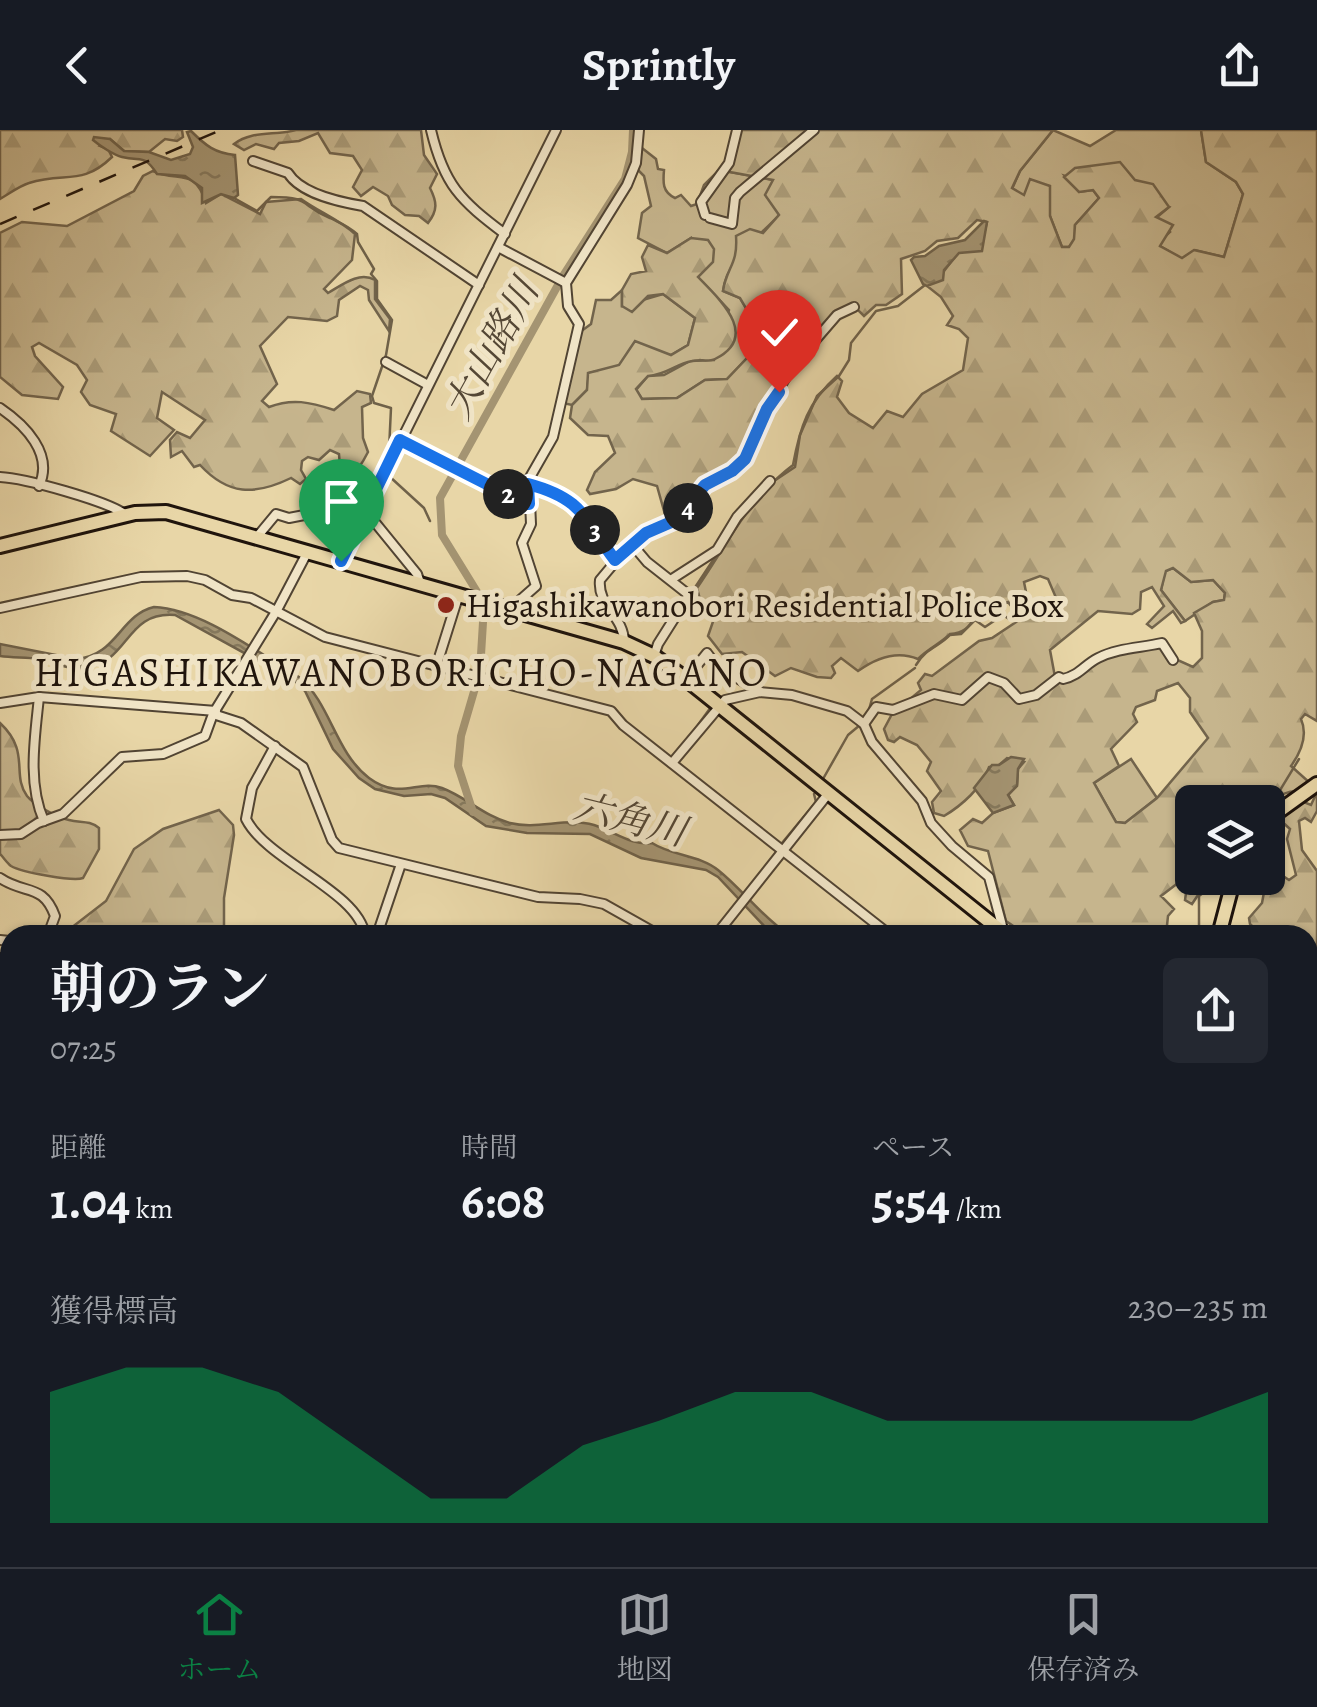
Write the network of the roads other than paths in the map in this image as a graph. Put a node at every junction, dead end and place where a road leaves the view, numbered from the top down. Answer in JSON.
{"nodes":[{"id":1,"x":431,"y":130,"type":"edge"},
{"id":2,"x":556,"y":130,"type":"edge"},
{"id":3,"x":639,"y":130,"type":"edge"},
{"id":4,"x":737,"y":130,"type":"edge"},
{"id":5,"x":814,"y":130,"type":"edge"},
{"id":6,"x":253,"y":161,"type":"dead end"},
{"id":7,"x":504,"y":234,"type":"junction"},
{"id":8,"x":498,"y":247,"type":"junction"},
{"id":9,"x":562,"y":280,"type":"junction"},
{"id":10,"x":479,"y":284,"type":"junction"},
{"id":11,"x":854,"y":308,"type":"dead end"},
{"id":12,"x":386,"y":362,"type":"dead end"},
{"id":13,"x":428,"y":385,"type":"junction"},
{"id":14,"x":0,"y":408,"type":"edge"},
{"id":15,"x":400,"y":440,"type":"junction"},
{"id":16,"x":0,"y":477,"type":"edge"},
{"id":17,"x":770,"y":481,"type":"dead end"},
{"id":18,"x":528,"y":484,"type":"junction"},
{"id":19,"x":39,"y":486,"type":"junction"},
{"id":20,"x":529,"y":504,"type":"junction"},
{"id":21,"x":364,"y":511,"type":"junction"},
{"id":22,"x":126,"y":515,"type":"junction"},
{"id":23,"x":257,"y":537,"type":"junction"},
{"id":24,"x":631,"y":544,"type":"junction"},
{"id":25,"x":0,"y":546,"type":"edge"},
{"id":26,"x":308,"y":551,"type":"junction"},
{"id":27,"x":615,"y":560,"type":"junction"},
{"id":28,"x":341,"y":561,"type":"junction"},
{"id":29,"x":672,"y":580,"type":"junction"},
{"id":30,"x":420,"y":583,"type":"junction"},
{"id":31,"x":459,"y":594,"type":"junction"},
{"id":32,"x":0,"y":608,"type":"edge"},
{"id":33,"x":512,"y":608,"type":"junction"},
{"id":34,"x":277,"y":610,"type":"junction"},
{"id":35,"x":624,"y":642,"type":"junction"},
{"id":36,"x":654,"y":656,"type":"junction"},
{"id":37,"x":1172,"y":660,"type":"dead end"},
{"id":38,"x":438,"y":664,"type":"junction"},
{"id":39,"x":686,"y":680,"type":"junction"},
{"id":40,"x":760,"y":692,"type":"junction"},
{"id":41,"x":39,"y":697,"type":"junction"},
{"id":42,"x":0,"y":702,"type":"edge"},
{"id":43,"x":718,"y":706,"type":"junction"},
{"id":44,"x":214,"y":712,"type":"junction"},
{"id":45,"x":864,"y":724,"type":"junction"},
{"id":46,"x":275,"y":746,"type":"junction"},
{"id":47,"x":672,"y":763,"type":"junction"},
{"id":48,"x":1317,"y":784,"type":"edge"},
{"id":49,"x":828,"y":794,"type":"junction"},
{"id":50,"x":1285,"y":807,"type":"edge"},
{"id":51,"x":44,"y":821,"type":"junction"},
{"id":52,"x":0,"y":835,"type":"edge"},
{"id":53,"x":783,"y":850,"type":"junction"},
{"id":54,"x":401,"y":864,"type":"junction"},
{"id":55,"x":0,"y":878,"type":"edge"},
{"id":56,"x":1229,"y":895,"type":"edge"},
{"id":57,"x":637,"y":923,"type":"joint"},
{"id":58,"x":52,"y":925,"type":"edge"},
{"id":59,"x":362,"y":925,"type":"edge"},
{"id":60,"x":380,"y":925,"type":"edge"},
{"id":61,"x":640,"y":925,"type":"edge"},
{"id":62,"x":724,"y":925,"type":"edge"},
{"id":63,"x":877,"y":925,"type":"edge"},
{"id":64,"x":994,"y":925,"type":"edge"},
{"id":65,"x":1002,"y":925,"type":"edge"},
{"id":66,"x":1221,"y":925,"type":"edge"}],
"edges":[{"from":1,"to":7,"type":"street"},
{"from":2,"to":7,"type":"street"},
{"from":3,"to":9,"type":"street"},
{"from":4,"to":5,"type":"street"},
{"from":6,"to":10,"type":"street"},
{"from":7,"to":8,"type":"street"},
{"from":8,"to":9,"type":"street"},
{"from":8,"to":10,"type":"street"},
{"from":9,"to":18,"type":"street"},
{"from":10,"to":13,"type":"street"},
{"from":11,"to":24,"type":"street"},
{"from":12,"to":13,"type":"street"},
{"from":13,"to":15,"type":"street"},
{"from":14,"to":19,"type":"street"},
{"from":15,"to":20,"type":"street"},
{"from":15,"to":21,"type":"street"},
{"from":16,"to":19,"type":"street"},
{"from":17,"to":29,"type":"street"},
{"from":18,"to":20,"type":"street"},
{"from":18,"to":27,"type":"street"},
{"from":19,"to":22,"type":"street"},
{"from":20,"to":33,"type":"street"},
{"from":21,"to":23,"type":"street"},
{"from":21,"to":28,"type":"street"},
{"from":21,"to":30,"type":"street"},
{"from":22,"to":23,"type":"highway"},
{"from":22,"to":25,"type":"highway"},
{"from":23,"to":26,"type":"highway"},
{"from":24,"to":27,"type":"street"},
{"from":24,"to":29,"type":"street"},
{"from":26,"to":28,"type":"highway"},
{"from":26,"to":34,"type":"street"},
{"from":27,"to":35,"type":"street"},
{"from":28,"to":30,"type":"highway"},
{"from":29,"to":36,"type":"street"},
{"from":30,"to":31,"type":"highway"},
{"from":31,"to":33,"type":"highway"},
{"from":31,"to":38,"type":"street"},
{"from":32,"to":34,"type":"street"},
{"from":33,"to":35,"type":"highway"},
{"from":34,"to":38,"type":"street"},
{"from":34,"to":44,"type":"street"},
{"from":35,"to":36,"type":"highway"},
{"from":36,"to":39,"type":"highway"},
{"from":37,"to":45,"type":"street"},
{"from":38,"to":47,"type":"street"},
{"from":39,"to":40,"type":"street"},
{"from":39,"to":43,"type":"highway"},
{"from":40,"to":43,"type":"street"},
{"from":40,"to":45,"type":"street"},
{"from":41,"to":42,"type":"street"},
{"from":41,"to":44,"type":"street"},
{"from":41,"to":51,"type":"street"},
{"from":43,"to":47,"type":"street"},
{"from":43,"to":49,"type":"highway"},
{"from":44,"to":46,"type":"street"},
{"from":44,"to":51,"type":"street"},
{"from":45,"to":65,"type":"street"},
{"from":46,"to":54,"type":"street"},
{"from":46,"to":59,"type":"street"},
{"from":47,"to":53,"type":"street"},
{"from":48,"to":50,"type":"highway"},
{"from":49,"to":53,"type":"street"},
{"from":49,"to":64,"type":"highway"},
{"from":51,"to":52,"type":"street"},
{"from":53,"to":62,"type":"street"},
{"from":53,"to":63,"type":"street"},
{"from":54,"to":57,"type":"street"},
{"from":54,"to":60,"type":"street"},
{"from":55,"to":58,"type":"street"},
{"from":56,"to":66,"type":"highway"},
{"from":57,"to":61,"type":"street"}]}
